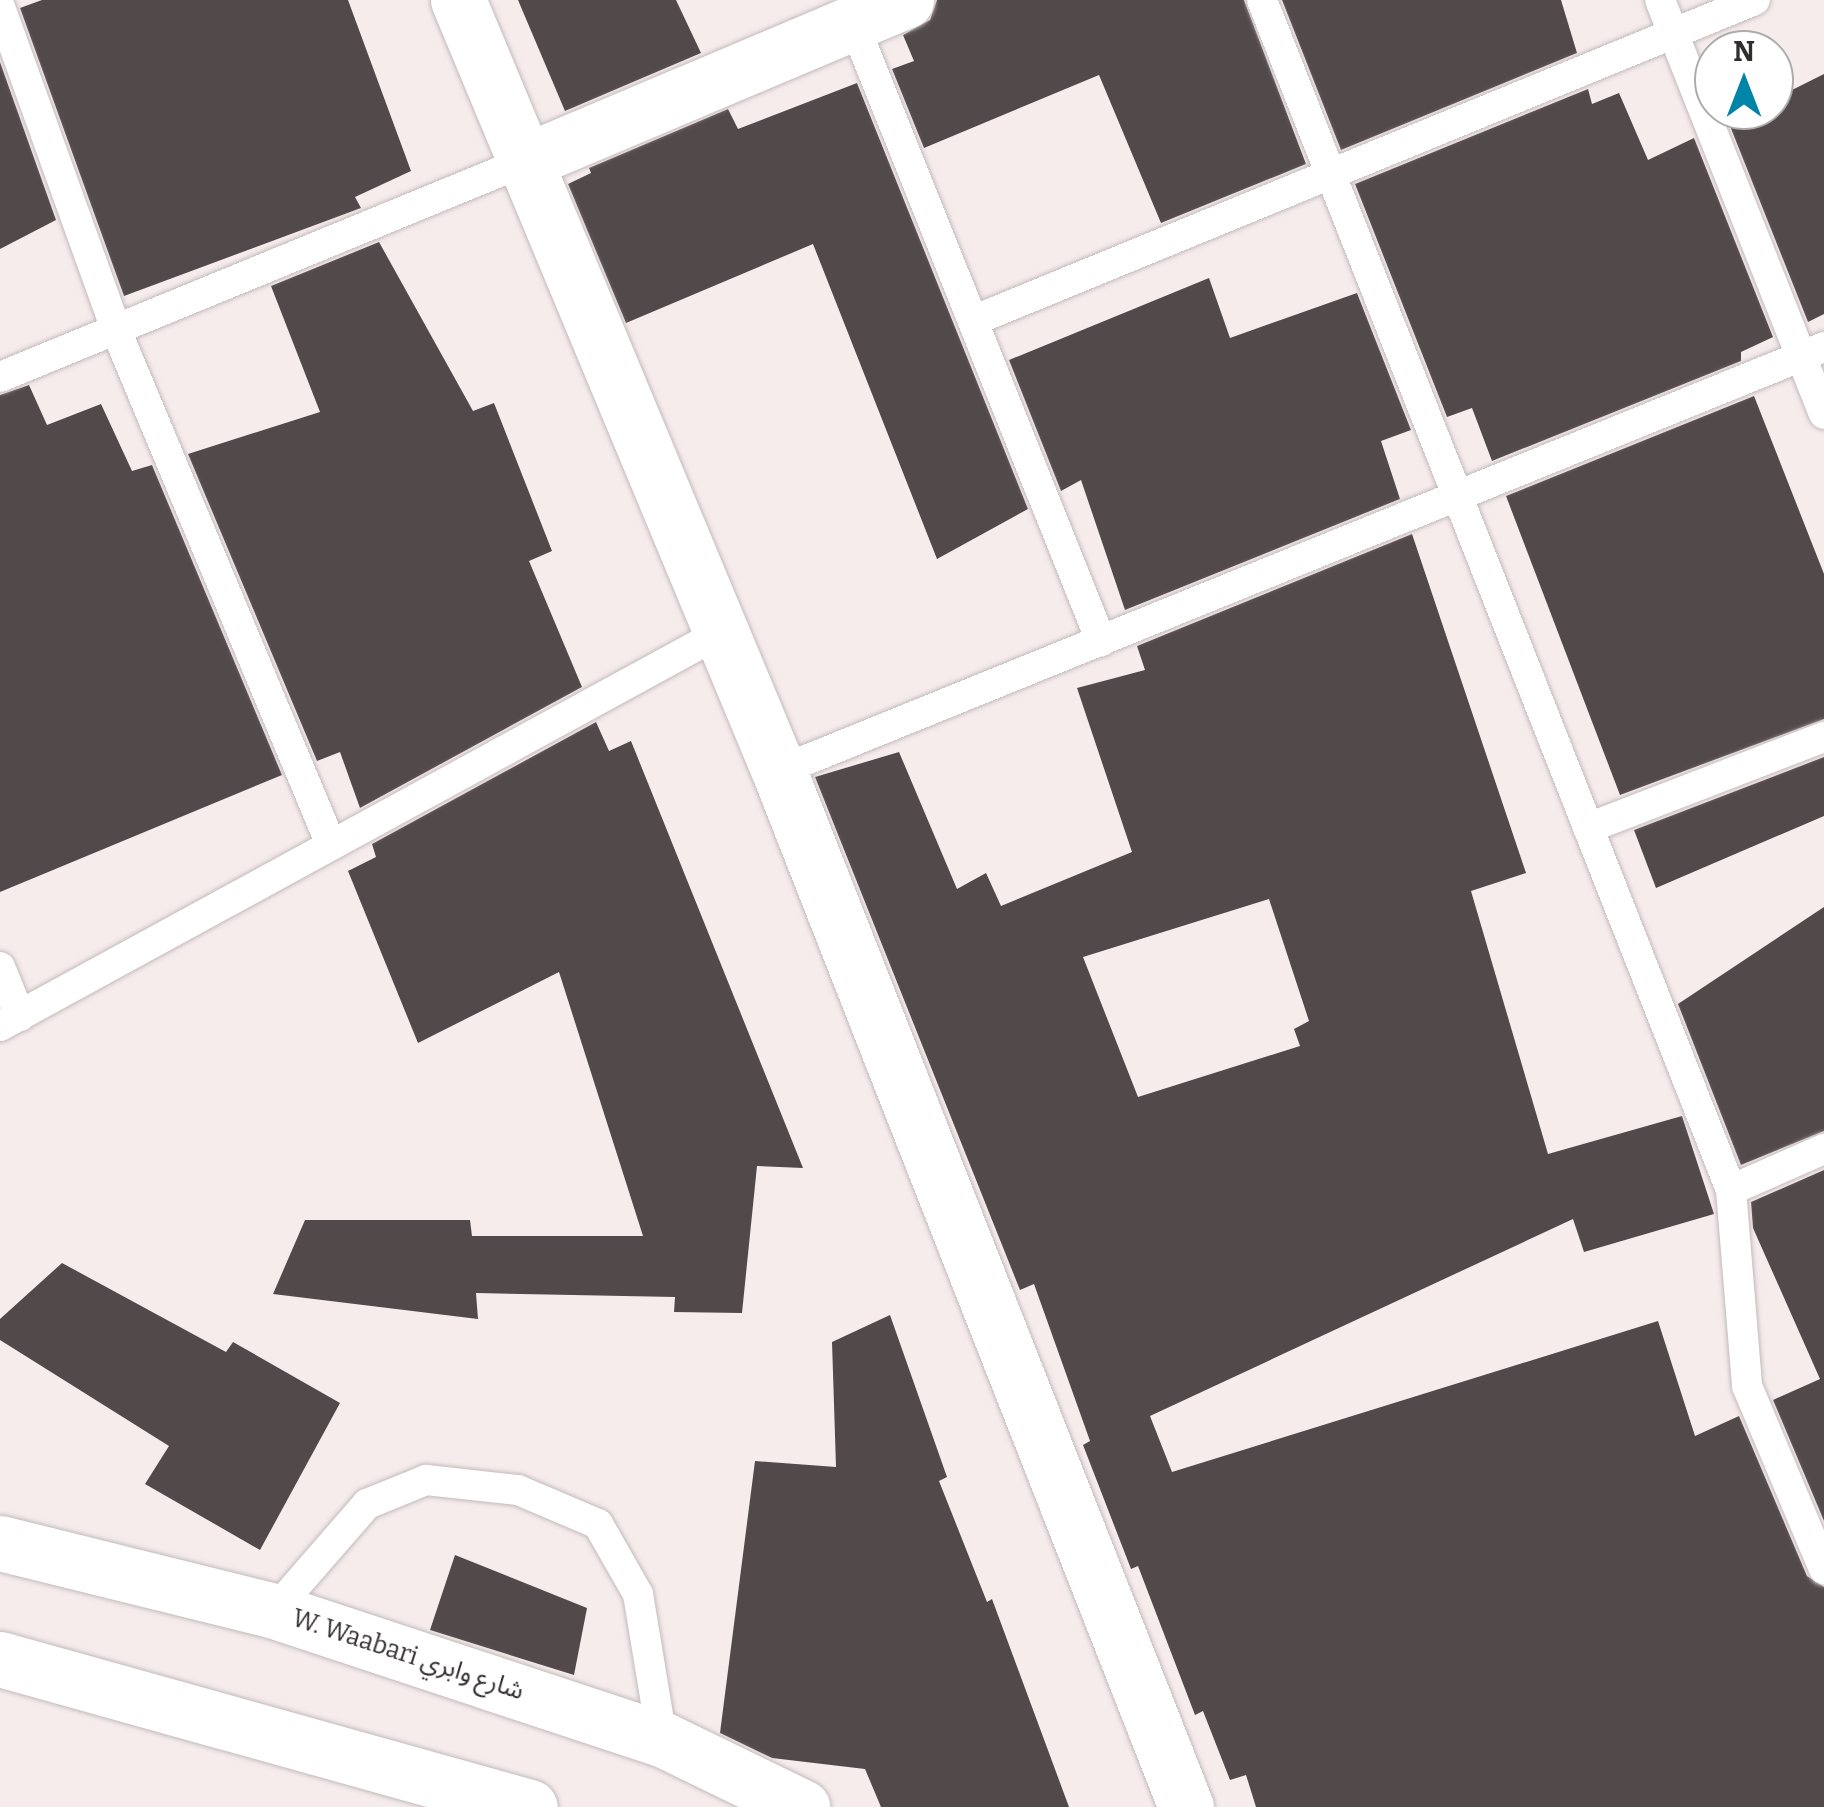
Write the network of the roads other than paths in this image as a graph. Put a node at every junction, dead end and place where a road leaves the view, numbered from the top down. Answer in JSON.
{"nodes":[{"id":1,"x":458,"y":0,"type":"edge"},
{"id":2,"x":906,"y":0,"type":"edge"},
{"id":3,"x":1262,"y":0,"type":"edge"},
{"id":4,"x":1660,"y":0,"type":"edge"},
{"id":5,"x":1755,"y":0,"type":"edge"},
{"id":6,"x":0,"y":7,"type":"edge"},
{"id":7,"x":849,"y":11,"type":"edge"},
{"id":8,"x":1674,"y":34,"type":"junction"},
{"id":9,"x":521,"y":163,"type":"junction"},
{"id":10,"x":1332,"y":177,"type":"junction"},
{"id":11,"x":975,"y":320,"type":"junction"},
{"id":12,"x":116,"y":330,"type":"junction"},
{"id":13,"x":1812,"y":352,"type":"edge"},
{"id":14,"x":0,"y":377,"type":"edge"},
{"id":15,"x":1824,"y":414,"type":"edge"},
{"id":16,"x":1454,"y":498,"type":"junction"},
{"id":17,"x":718,"y":634,"type":"junction"},
{"id":18,"x":1101,"y":640,"type":"junction"},
{"id":19,"x":1824,"y":737,"type":"edge"},
{"id":20,"x":779,"y":771,"type":"junction"},
{"id":21,"x":1588,"y":828,"type":"junction"},
{"id":22,"x":330,"y":842,"type":"junction"},
{"id":23,"x":0,"y":967,"type":"edge"},
{"id":24,"x":10,"y":1021,"type":"edge"},
{"id":25,"x":1824,"y":1149,"type":"edge"},
{"id":26,"x":1730,"y":1190,"type":"junction"},
{"id":27,"x":0,"y":1542,"type":"edge"},
{"id":28,"x":1824,"y":1570,"type":"edge"},
{"id":29,"x":274,"y":1610,"type":"junction"},
{"id":30,"x":0,"y":1659,"type":"edge"},
{"id":31,"x":662,"y":1739,"type":"junction"},
{"id":32,"x":530,"y":1807,"type":"edge"},
{"id":33,"x":802,"y":1807,"type":"edge"},
{"id":34,"x":1186,"y":1807,"type":"edge"}],
"edges":[{"from":1,"to":9,"type":"street"},
{"from":2,"to":7,"type":"street"},
{"from":3,"to":10,"type":"lane"},
{"from":4,"to":8,"type":"lane"},
{"from":5,"to":8,"type":"lane"},
{"from":6,"to":12,"type":"lane"},
{"from":7,"to":9,"type":"street"},
{"from":7,"to":11,"type":"lane"},
{"from":8,"to":10,"type":"lane"},
{"from":8,"to":13,"type":"lane"},
{"from":9,"to":12,"type":"lane"},
{"from":9,"to":17,"type":"street"},
{"from":10,"to":11,"type":"lane"},
{"from":10,"to":16,"type":"lane"},
{"from":11,"to":18,"type":"lane"},
{"from":12,"to":14,"type":"lane"},
{"from":12,"to":22,"type":"lane"},
{"from":13,"to":15,"type":"lane"},
{"from":13,"to":16,"type":"lane"},
{"from":16,"to":18,"type":"lane"},
{"from":16,"to":21,"type":"lane"},
{"from":17,"to":20,"type":"street"},
{"from":17,"to":22,"type":"lane"},
{"from":18,"to":20,"type":"lane"},
{"from":19,"to":21,"type":"lane"},
{"from":20,"to":34,"type":"street"},
{"from":21,"to":26,"type":"lane"},
{"from":22,"to":24,"type":"lane"},
{"from":23,"to":24,"type":"lane"},
{"from":25,"to":26,"type":"lane"},
{"from":26,"to":28,"type":"lane"},
{"from":27,"to":29,"type":"street","name":"W. Waabari شارع وابري"},
{"from":29,"to":31,"type":"street","name":"W. Waabari شارع وابري"},
{"from":29,"to":31,"type":"lane"},
{"from":30,"to":32,"type":"street"},
{"from":31,"to":33,"type":"street","name":"W. Waabari شارع وابري"}]}
